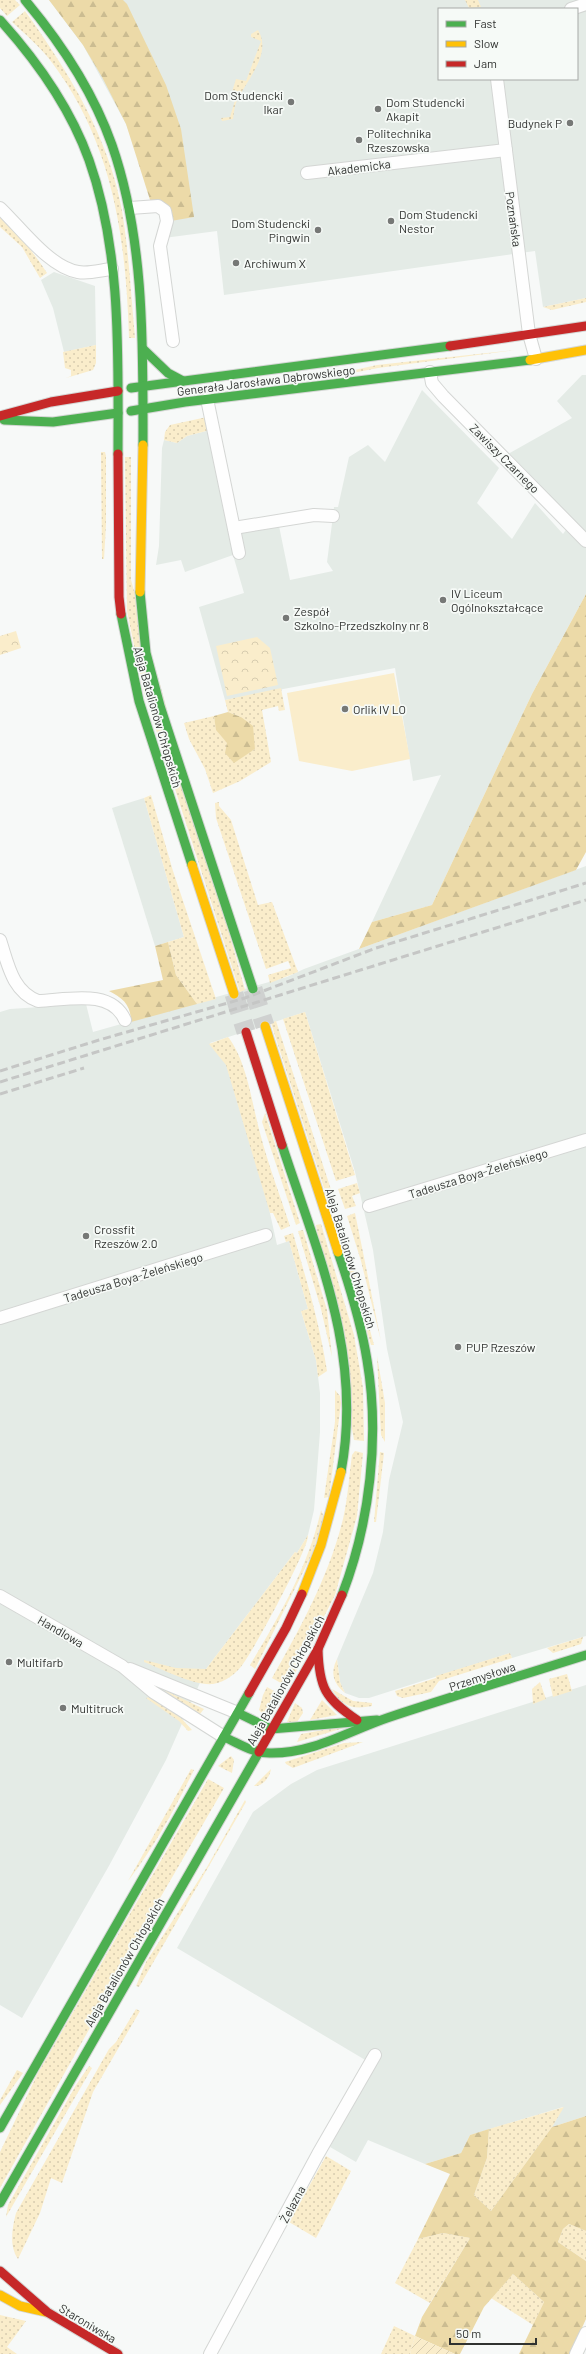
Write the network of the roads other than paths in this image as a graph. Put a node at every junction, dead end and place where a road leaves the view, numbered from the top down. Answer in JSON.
{"nodes":[{"id":1,"x":25,"y":0,"type":"edge"},
{"id":2,"x":586,"y":4,"type":"edge"},
{"id":3,"x":574,"y":8,"type":"edge"},
{"id":4,"x":0,"y":20,"type":"edge"},
{"id":5,"x":497,"y":80,"type":"edge"},
{"id":6,"x":506,"y":150,"type":"junction"},
{"id":7,"x":307,"y":173,"type":"dead end"},
{"id":8,"x":0,"y":208,"type":"edge"},
{"id":9,"x":130,"y":208,"type":"junction"},
{"id":10,"x":112,"y":269,"type":"junction"},
{"id":11,"x":586,"y":326,"type":"edge"},
{"id":12,"x":529,"y":334,"type":"junction"},
{"id":13,"x":172,"y":341,"type":"dead end"},
{"id":14,"x":143,"y":349,"type":"junction"},
{"id":15,"x":586,"y":350,"type":"edge"},
{"id":16,"x":536,"y":359,"type":"junction"},
{"id":17,"x":430,"y":372,"type":"junction"},
{"id":18,"x":183,"y":381,"type":"junction"},
{"id":19,"x":143,"y":385,"type":"junction"},
{"id":20,"x":118,"y":391,"type":"junction"},
{"id":21,"x":207,"y":399,"type":"junction"},
{"id":22,"x":143,"y":408,"type":"junction"},
{"id":23,"x":118,"y":413,"type":"junction"},
{"id":24,"x":0,"y":416,"type":"edge"},
{"id":25,"x":0,"y":420,"type":"edge"},
{"id":26,"x":333,"y":516,"type":"dead end"},
{"id":27,"x":234,"y":528,"type":"junction"},
{"id":28,"x":586,"y":541,"type":"edge"},
{"id":29,"x":240,"y":553,"type":"dead end"},
{"id":30,"x":0,"y":940,"type":"edge"},
{"id":31,"x":253,"y":989,"type":"tunnel mouth"},
{"id":32,"x":234,"y":994,"type":"tunnel mouth"},
{"id":33,"x":125,"y":1020,"type":"dead end"},
{"id":34,"x":265,"y":1026,"type":"tunnel mouth"},
{"id":35,"x":246,"y":1032,"type":"tunnel mouth"},
{"id":36,"x":586,"y":1140,"type":"edge"},
{"id":37,"x":370,"y":1206,"type":"dead end"},
{"id":38,"x":266,"y":1235,"type":"dead end"},
{"id":39,"x":0,"y":1318,"type":"edge"},
{"id":40,"x":0,"y":1596,"type":"edge"},
{"id":41,"x":318,"y":1649,"type":"junction"},
{"id":42,"x":586,"y":1655,"type":"edge"},
{"id":43,"x":122,"y":1666,"type":"junction"},
{"id":44,"x":238,"y":1713,"type":"junction"},
{"id":45,"x":385,"y":1719,"type":"junction"},
{"id":46,"x":357,"y":1720,"type":"junction"},
{"id":47,"x":271,"y":1730,"type":"junction"},
{"id":48,"x":224,"y":1737,"type":"junction"},
{"id":49,"x":258,"y":1752,"type":"junction"},
{"id":50,"x":375,"y":2055,"type":"dead end"},
{"id":51,"x":0,"y":2128,"type":"edge"},
{"id":52,"x":0,"y":2203,"type":"edge"},
{"id":53,"x":0,"y":2271,"type":"edge"},
{"id":54,"x":0,"y":2295,"type":"edge"},
{"id":55,"x":47,"y":2312,"type":"junction"},
{"id":56,"x":586,"y":2333,"type":"edge"},
{"id":57,"x":118,"y":2354,"type":"edge"},
{"id":58,"x":210,"y":2354,"type":"edge"},
{"id":59,"x":576,"y":2354,"type":"edge"}],
"edges":[{"from":1,"to":9,"type":"main road","name":"Aleja Batalionów Chłopskich"},
{"from":2,"to":3,"type":"street"},
{"from":4,"to":10,"type":"main road","name":"Aleja Batalionów Chłopskich"},
{"from":5,"to":6,"type":"street","name":"Poznańska"},
{"from":6,"to":7,"type":"street","name":"Akademicka"},
{"from":6,"to":12,"type":"street","name":"Poznańska"},
{"from":8,"to":10,"type":"street"},
{"from":9,"to":13,"type":"street"},
{"from":9,"to":14,"type":"main road","name":"Aleja Batalionów Chłopskich"},
{"from":10,"to":20,"type":"main road","name":"Aleja Batalionów Chłopskich"},
{"from":11,"to":12,"type":"main road","name":"Generała Jarosława Dąbrowskiego"},
{"from":12,"to":16,"type":"street","name":"Poznańska"},
{"from":12,"to":18,"type":"main road","name":"Generała Jarosława Dąbrowskiego"},
{"from":14,"to":18,"type":"main road"},
{"from":14,"to":19,"type":"main road","name":"Aleja Batalionów Chłopskich"},
{"from":15,"to":16,"type":"main road","name":"Generała Jarosława Dąbrowskiego"},
{"from":16,"to":17,"type":"main road","name":"Generała Jarosława Dąbrowskiego"},
{"from":17,"to":21,"type":"main road","name":"Generała Jarosława Dąbrowskiego"},
{"from":17,"to":28,"type":"street","name":"Zawiszy Czarnego"},
{"from":18,"to":19,"type":"main road","name":"Generała Jarosława Dąbrowskiego"},
{"from":19,"to":20,"type":"main road","name":"Generała Jarosława Dąbrowskiego"},
{"from":19,"to":22,"type":"main road","name":"Aleja Batalionów Chłopskich"},
{"from":20,"to":23,"type":"main road","name":"Aleja Batalionów Chłopskich"},
{"from":20,"to":24,"type":"main road","name":"Generała Jarosława Dąbrowskiego"},
{"from":21,"to":22,"type":"main road","name":"Generała Jarosława Dąbrowskiego"},
{"from":21,"to":27,"type":"street"},
{"from":22,"to":23,"type":"main road","name":"Generała Jarosława Dąbrowskiego"},
{"from":22,"to":31,"type":"main road","name":"Aleja Batalionów Chłopskich"},
{"from":23,"to":25,"type":"main road","name":"Generała Jarosława Dąbrowskiego"},
{"from":23,"to":32,"type":"main road","name":"Aleja Batalionów Chłopskich"},
{"from":26,"to":27,"type":"street"},
{"from":27,"to":29,"type":"street"},
{"from":30,"to":33,"type":"street"},
{"from":34,"to":41,"type":"main road","name":"Aleja Batalionów Chłopskich"},
{"from":35,"to":44,"type":"main road","name":"Aleja Batalionów Chłopskich"},
{"from":36,"to":37,"type":"street","name":"Tadeusza Boya-Żeleńskiego"},
{"from":38,"to":39,"type":"street","name":"Tadeusza Boya-Żeleńskiego"},
{"from":40,"to":43,"type":"street","name":"Handlowa"},
{"from":41,"to":46,"type":"main road"},
{"from":41,"to":47,"type":"main road","name":"Aleja Batalionów Chłopskich"},
{"from":42,"to":45,"type":"main road","name":"Przemysłowa"},
{"from":43,"to":44,"type":"street","name":"Handlowa"},
{"from":43,"to":48,"type":"street","name":"Handlowa"},
{"from":44,"to":47,"type":"main road"},
{"from":44,"to":48,"type":"main road","name":"Aleja Batalionów Chłopskich"},
{"from":45,"to":46,"type":"main road","name":"Przemysłowa"},
{"from":45,"to":49,"type":"main road","name":"Przemysłowa"},
{"from":46,"to":47,"type":"main road","name":"Przemysłowa"},
{"from":47,"to":49,"type":"main road","name":"Aleja Batalionów Chłopskich"},
{"from":48,"to":49,"type":"main road"},
{"from":48,"to":51,"type":"main road","name":"Aleja Batalionów Chłopskich"},
{"from":49,"to":52,"type":"main road","name":"Aleja Batalionów Chłopskich"},
{"from":50,"to":58,"type":"street","name":"Żelazna"},
{"from":53,"to":55,"type":"main road","name":"Staroniwska"},
{"from":54,"to":55,"type":"main road","name":"Staroniwska"},
{"from":55,"to":57,"type":"main road","name":"Staroniwska"},
{"from":56,"to":59,"type":"street"}]}
